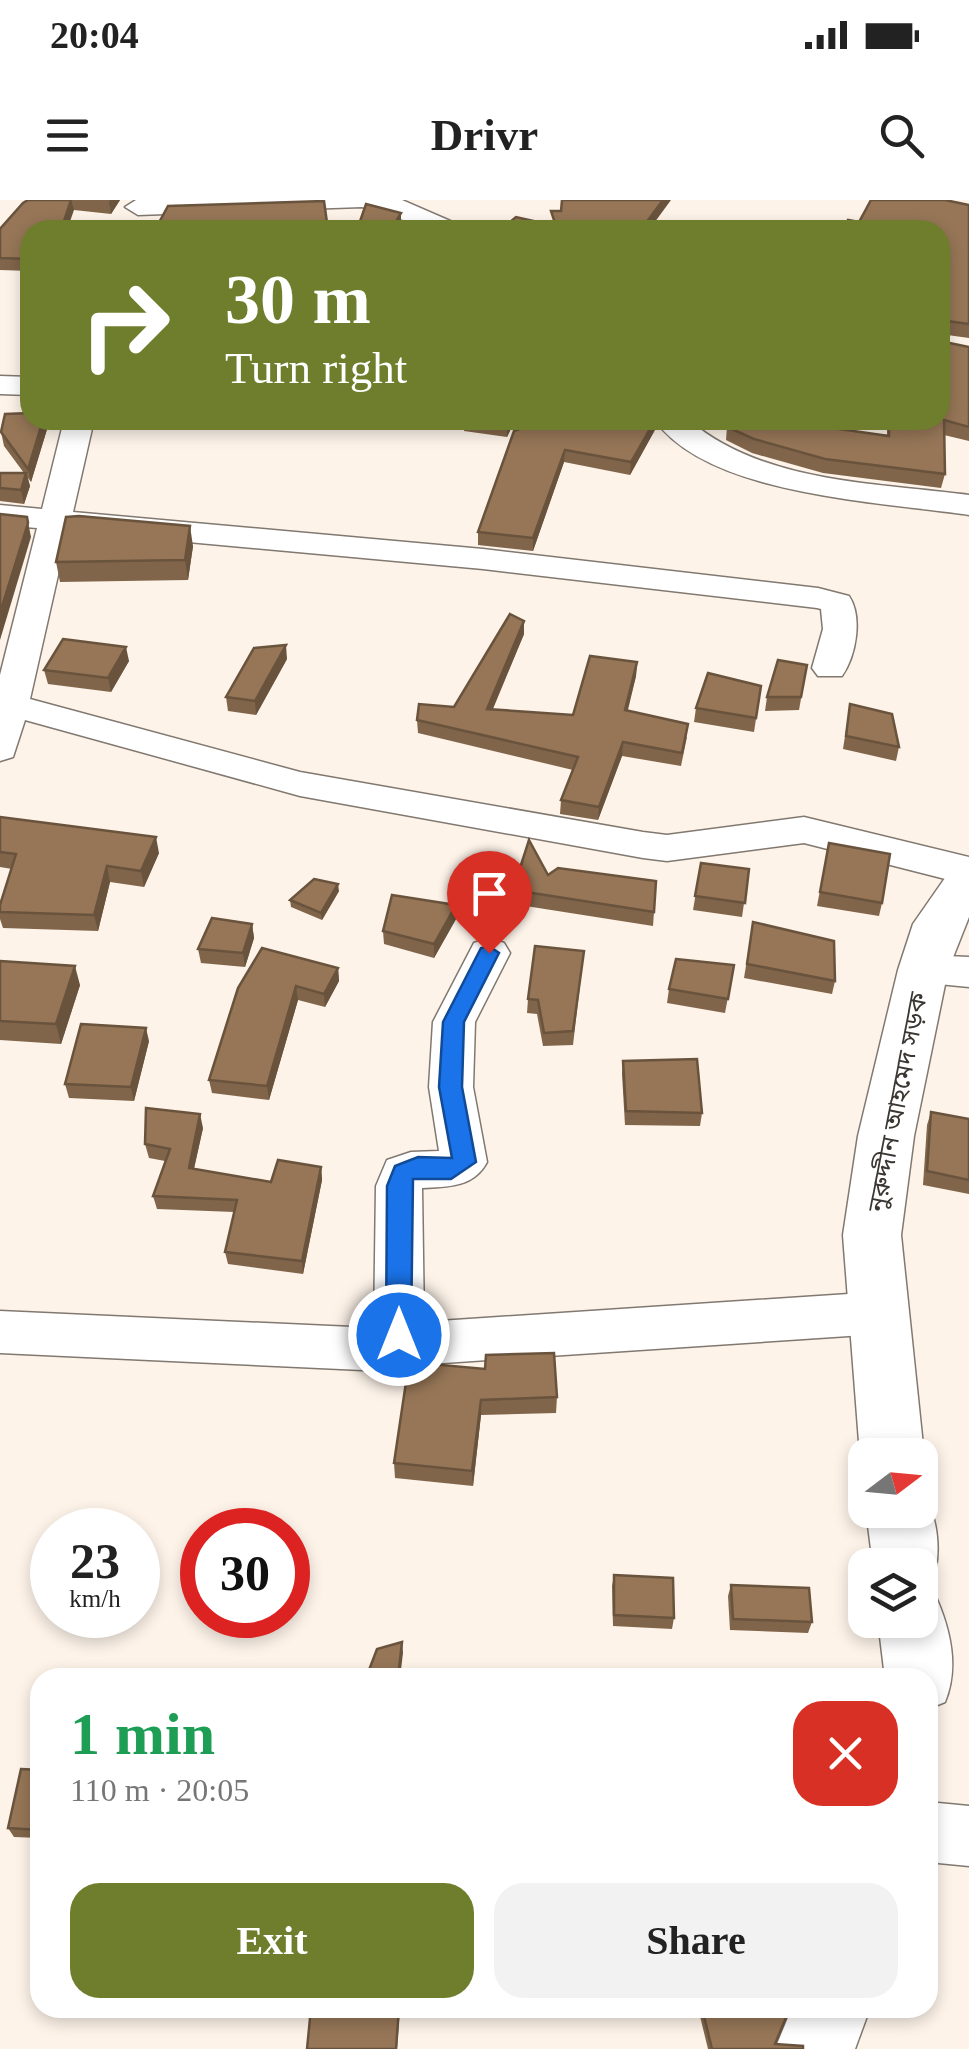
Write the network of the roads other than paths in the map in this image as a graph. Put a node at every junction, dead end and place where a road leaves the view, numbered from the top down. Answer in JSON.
{"nodes":[{"id":1,"x":362,"y":200,"type":"edge"},
{"id":2,"x":136,"y":212,"type":"edge"},
{"id":3,"x":432,"y":220,"type":"edge"},
{"id":4,"x":75,"y":430,"type":"edge"},
{"id":5,"x":682,"y":430,"type":"edge"},
{"id":6,"x":969,"y":505,"type":"edge"},
{"id":7,"x":0,"y":515,"type":"edge"},
{"id":8,"x":52,"y":516,"type":"junction"},
{"id":9,"x":830,"y":668,"type":"dead end"},
{"id":10,"x":5,"y":703,"type":"edge"},
{"id":11,"x":0,"y":749,"type":"edge"},
{"id":12,"x":969,"y":871,"type":"edge"},
{"id":13,"x":969,"y":880,"type":"edge"},
{"id":14,"x":489,"y":953,"type":"dead end"},
{"id":15,"x":946,"y":971,"type":"edge"},
{"id":16,"x":879,"y":1313,"type":"junction"},
{"id":17,"x":0,"y":1332,"type":"edge"},
{"id":18,"x":394,"y":1345,"type":"junction"},
{"id":19,"x":890,"y":1438,"type":"edge"},
{"id":20,"x":914,"y":1638,"type":"edge"},
{"id":21,"x":919,"y":1668,"type":"edge"},
{"id":22,"x":938,"y":1833,"type":"edge"},
{"id":23,"x":969,"y":1836,"type":"edge"},
{"id":24,"x":827,"y":2018,"type":"edge"},
{"id":25,"x":815,"y":2049,"type":"edge"}],
"edges":[{"from":1,"to":2,"type":"street"},
{"from":1,"to":3,"type":"street"},
{"from":4,"to":8,"type":"street"},
{"from":5,"to":6,"type":"street"},
{"from":7,"to":8,"type":"street"},
{"from":8,"to":9,"type":"street"},
{"from":8,"to":10,"type":"street"},
{"from":10,"to":11,"type":"street"},
{"from":10,"to":12,"type":"street"},
{"from":13,"to":15,"type":"main road","name":"নুরুদ্দীন আহমেদ সড়ক"},
{"from":14,"to":18,"type":"street"},
{"from":15,"to":16,"type":"main road","name":"নুরুদ্দীন আহমেদ সড়ক"},
{"from":16,"to":18,"type":"street"},
{"from":16,"to":19,"type":"main road","name":"নুরুদ্দীন আহমেদ সড়ক"},
{"from":17,"to":18,"type":"street"},
{"from":20,"to":21,"type":"main road"},
{"from":22,"to":23,"type":"street"},
{"from":24,"to":25,"type":"main road"}]}
